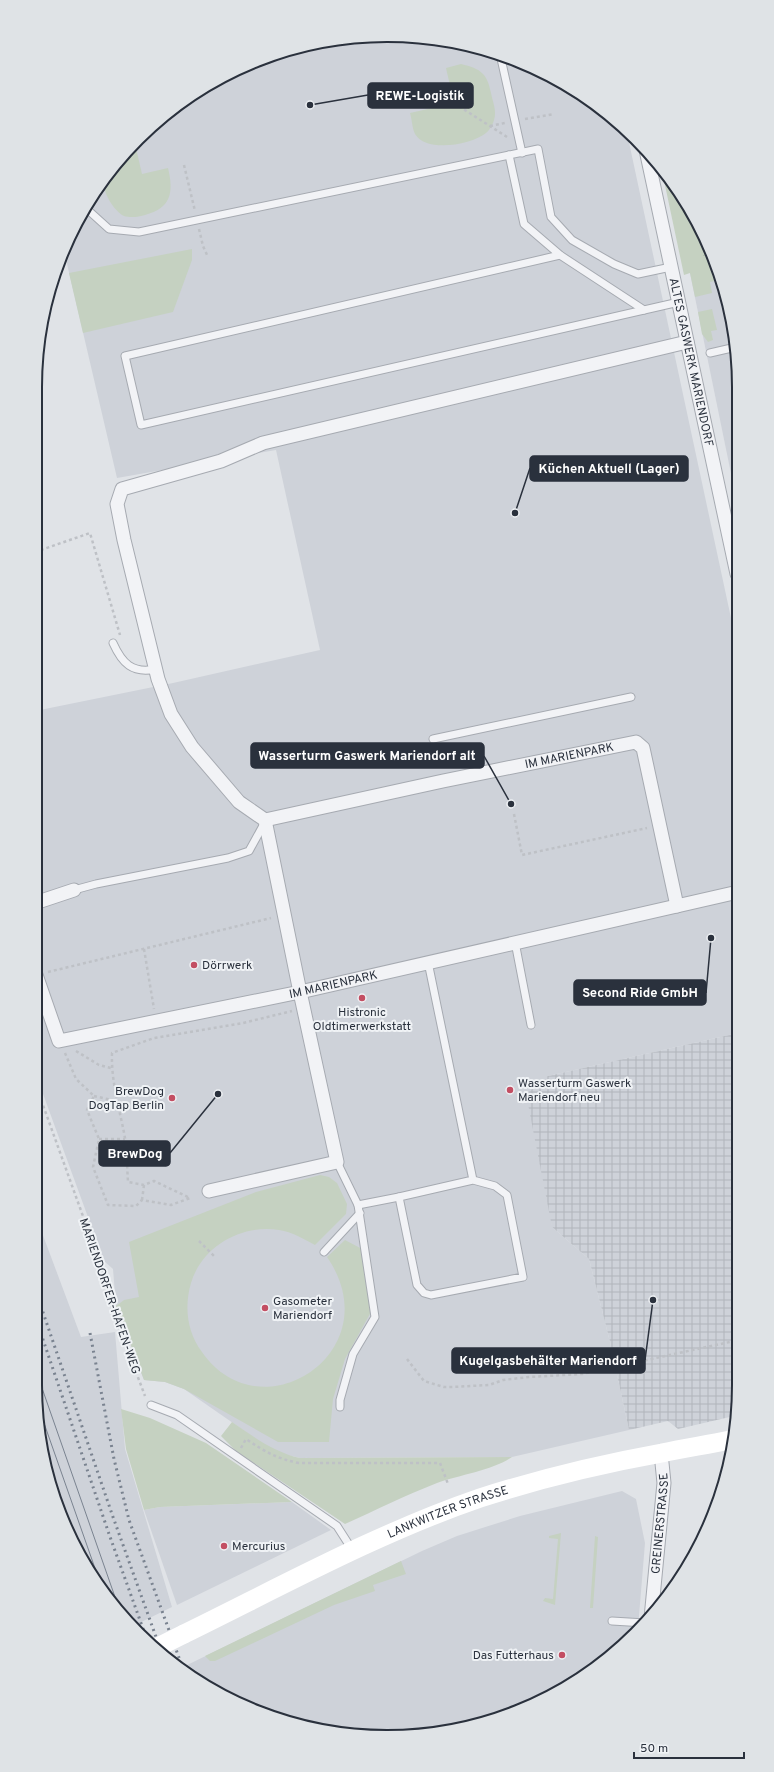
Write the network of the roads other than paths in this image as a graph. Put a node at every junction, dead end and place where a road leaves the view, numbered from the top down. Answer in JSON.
{"nodes":[{"id":1,"x":502,"y":61,"type":"edge"},
{"id":2,"x":521,"y":149,"type":"junction"},
{"id":3,"x":509,"y":155,"type":"junction"},
{"id":4,"x":649,"y":163,"type":"edge"},
{"id":5,"x":90,"y":211,"type":"edge"},
{"id":6,"x":560,"y":255,"type":"junction"},
{"id":7,"x":671,"y":267,"type":"junction"},
{"id":8,"x":679,"y":302,"type":"junction"},
{"id":9,"x":644,"y":310,"type":"junction"},
{"id":10,"x":687,"y":342,"type":"junction"},
{"id":11,"x":730,"y":348,"type":"edge"},
{"id":12,"x":710,"y":353,"type":"dead end"},
{"id":13,"x":732,"y":551,"type":"edge"},
{"id":14,"x":113,"y":643,"type":"dead end"},
{"id":15,"x":156,"y":669,"type":"junction"},
{"id":16,"x":631,"y":697,"type":"dead end"},
{"id":17,"x":433,"y":739,"type":"dead end"},
{"id":18,"x":265,"y":820,"type":"junction"},
{"id":19,"x":74,"y":890,"type":"joint"},
{"id":20,"x":732,"y":893,"type":"edge"},
{"id":21,"x":42,"y":901,"type":"edge"},
{"id":22,"x":677,"y":906,"type":"junction"},
{"id":23,"x":515,"y":942,"type":"junction"},
{"id":24,"x":428,"y":962,"type":"junction"},
{"id":25,"x":42,"y":990,"type":"edge"},
{"id":26,"x":302,"y":1001,"type":"junction"},
{"id":27,"x":531,"y":1025,"type":"dead end"},
{"id":28,"x":337,"y":1162,"type":"junction"},
{"id":29,"x":473,"y":1180,"type":"junction"},
{"id":30,"x":209,"y":1191,"type":"dead end"},
{"id":31,"x":399,"y":1197,"type":"junction"},
{"id":32,"x":358,"y":1205,"type":"junction"},
{"id":33,"x":360,"y":1213,"type":"junction"},
{"id":34,"x":324,"y":1252,"type":"dead end"},
{"id":35,"x":151,"y":1405,"type":"road end"},
{"id":36,"x":340,"y":1407,"type":"dead end"},
{"id":37,"x":727,"y":1441,"type":"edge"},
{"id":38,"x":661,"y":1453,"type":"junction"},
{"id":39,"x":353,"y":1551,"type":"junction"},
{"id":40,"x":652,"y":1605,"type":"edge"},
{"id":41,"x":612,"y":1621,"type":"dead end"},
{"id":42,"x":637,"y":1622,"type":"edge"},
{"id":43,"x":161,"y":1645,"type":"edge"}],
"edges":[{"from":1,"to":2,"type":"lane"},
{"from":2,"to":3,"type":"lane"},
{"from":2,"to":7,"type":"lane"},
{"from":3,"to":5,"type":"lane"},
{"from":3,"to":6,"type":"lane"},
{"from":4,"to":7,"type":"street","name":"ALTES GASWERK MARIENDORF"},
{"from":6,"to":9,"type":"lane"},
{"from":6,"to":9,"type":"lane"},
{"from":7,"to":8,"type":"street","name":"ALTES GASWERK MARIENDORF"},
{"from":8,"to":9,"type":"lane"},
{"from":8,"to":10,"type":"street","name":"ALTES GASWERK MARIENDORF"},
{"from":10,"to":13,"type":"street","name":"ALTES GASWERK MARIENDORF"},
{"from":10,"to":15,"type":"street"},
{"from":11,"to":12,"type":"lane"},
{"from":14,"to":15,"type":"lane"},
{"from":15,"to":18,"type":"street"},
{"from":16,"to":17,"type":"lane"},
{"from":18,"to":19,"type":"lane"},
{"from":18,"to":22,"type":"street","name":"IM MARIENPARK"},
{"from":18,"to":26,"type":"street"},
{"from":19,"to":21,"type":"street"},
{"from":20,"to":22,"type":"street","name":"IM MARIENPARK"},
{"from":22,"to":23,"type":"street","name":"IM MARIENPARK"},
{"from":23,"to":24,"type":"street","name":"IM MARIENPARK"},
{"from":23,"to":27,"type":"lane"},
{"from":24,"to":26,"type":"street","name":"IM MARIENPARK"},
{"from":24,"to":29,"type":"lane"},
{"from":25,"to":26,"type":"street","name":"IM MARIENPARK"},
{"from":26,"to":28,"type":"street"},
{"from":28,"to":30,"type":"street"},
{"from":28,"to":32,"type":"lane"},
{"from":29,"to":31,"type":"lane"},
{"from":29,"to":31,"type":"lane"},
{"from":31,"to":32,"type":"lane"},
{"from":32,"to":33,"type":"lane"},
{"from":33,"to":34,"type":"lane"},
{"from":33,"to":36,"type":"lane"},
{"from":35,"to":39,"type":"lane"},
{"from":37,"to":38,"type":"main road","name":"LANKWITZER STRASSE"},
{"from":38,"to":39,"type":"main road","name":"LANKWITZER STRASSE"},
{"from":38,"to":40,"type":"street","name":"GREINERSTRASSE"},
{"from":39,"to":43,"type":"main road","name":"LANKWITZER STRASSE","bridge":true},
{"from":41,"to":42,"type":"lane"}]}
